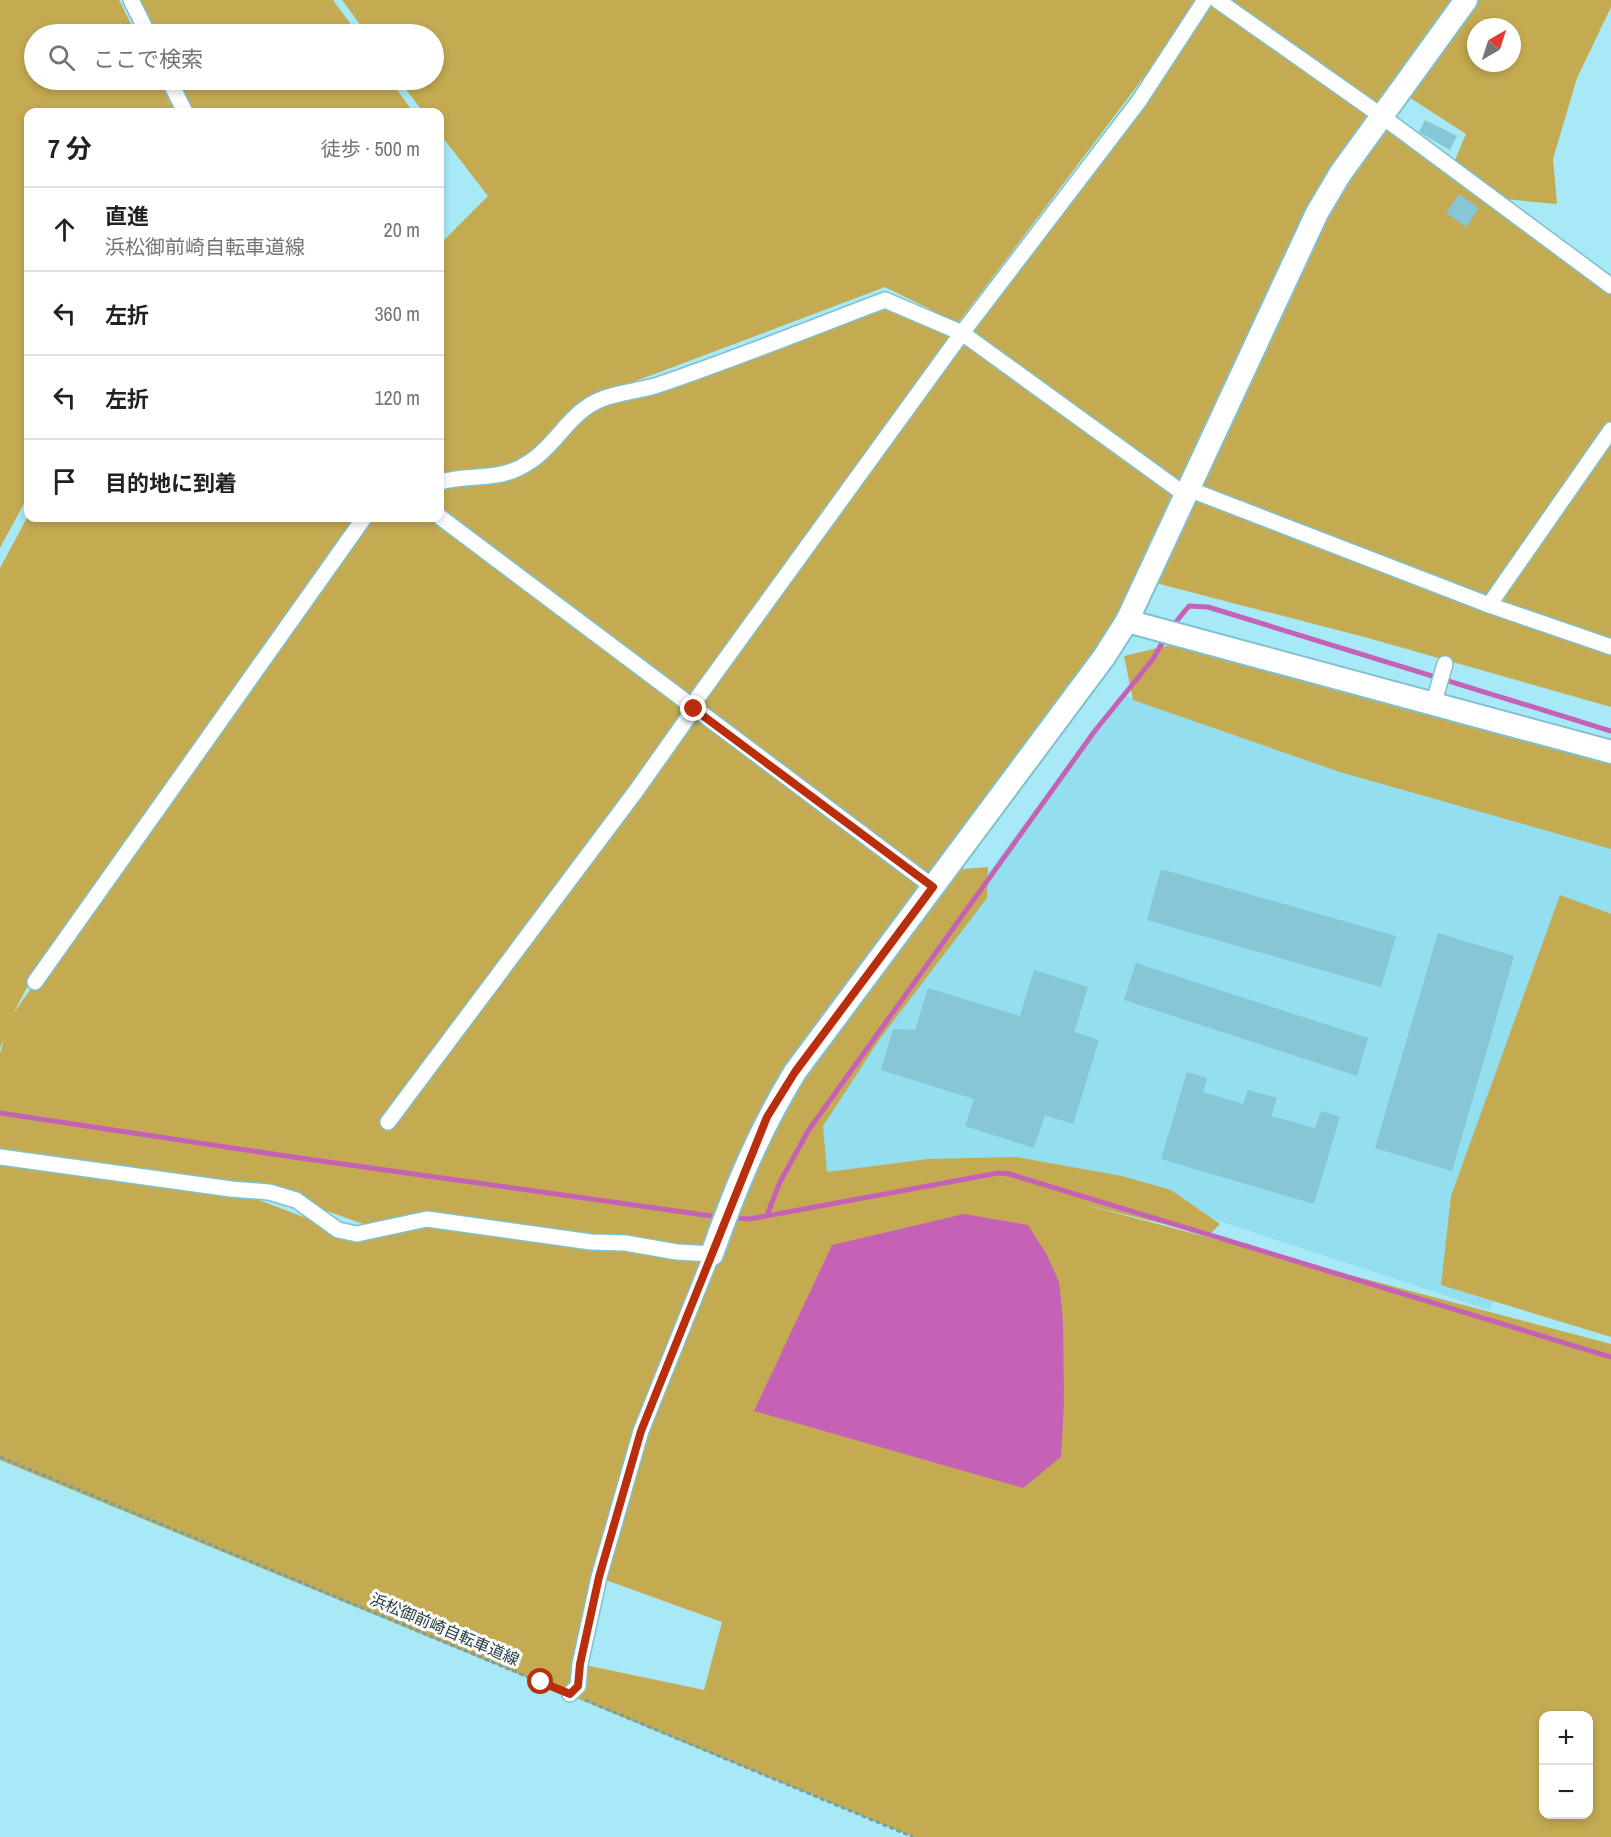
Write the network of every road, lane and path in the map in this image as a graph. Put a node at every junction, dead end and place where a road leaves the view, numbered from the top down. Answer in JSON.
{"nodes":[{"id":1,"x":131,"y":0,"type":"edge"},
{"id":2,"x":1205,"y":0,"type":"edge"},
{"id":3,"x":1217,"y":0,"type":"edge"},
{"id":4,"x":1466,"y":0,"type":"edge"},
{"id":5,"x":143,"y":24,"type":"edge"},
{"id":6,"x":174,"y":90,"type":"edge"},
{"id":7,"x":183,"y":108,"type":"edge"},
{"id":8,"x":1383,"y":117,"type":"junction"},
{"id":9,"x":1611,"y":286,"type":"edge"},
{"id":10,"x":962,"y":333,"type":"junction"},
{"id":11,"x":1611,"y":430,"type":"edge"},
{"id":12,"x":444,"y":482,"type":"edge"},
{"id":13,"x":1189,"y":493,"type":"junction"},
{"id":14,"x":444,"y":520,"type":"edge"},
{"id":15,"x":361,"y":522,"type":"edge"},
{"id":16,"x":1489,"y":605,"type":"junction"},
{"id":17,"x":1127,"y":621,"type":"junction"},
{"id":18,"x":1611,"y":647,"type":"edge"},
{"id":19,"x":1445,"y":664,"type":"dead end"},
{"id":20,"x":1433,"y":705,"type":"junction"},
{"id":21,"x":694,"y":709,"type":"junction"},
{"id":22,"x":1611,"y":752,"type":"edge"},
{"id":23,"x":933,"y":887,"type":"junction"},
{"id":24,"x":35,"y":982,"type":"dead end"},
{"id":25,"x":388,"y":1122,"type":"dead end"},
{"id":26,"x":0,"y":1157,"type":"edge"},
{"id":27,"x":712,"y":1254,"type":"junction"},
{"id":28,"x":0,"y":1457,"type":"edge"},
{"id":29,"x":570,"y":1694,"type":"junction"},
{"id":30,"x":913,"y":1837,"type":"edge"}],
"edges":[{"from":1,"to":5,"type":"street"},
{"from":2,"to":10,"type":"street"},
{"from":3,"to":8,"type":"street"},
{"from":4,"to":8,"type":"street"},
{"from":6,"to":7,"type":"street"},
{"from":8,"to":9,"type":"street"},
{"from":8,"to":13,"type":"street"},
{"from":10,"to":12,"type":"street"},
{"from":10,"to":13,"type":"street"},
{"from":10,"to":21,"type":"street"},
{"from":11,"to":16,"type":"street"},
{"from":13,"to":16,"type":"street"},
{"from":13,"to":17,"type":"street"},
{"from":14,"to":21,"type":"street"},
{"from":15,"to":24,"type":"street"},
{"from":16,"to":18,"type":"street"},
{"from":17,"to":20,"type":"street"},
{"from":17,"to":23,"type":"street"},
{"from":19,"to":20,"type":"street"},
{"from":20,"to":22,"type":"street"},
{"from":21,"to":23,"type":"street"},
{"from":21,"to":25,"type":"street"},
{"from":23,"to":27,"type":"street"},
{"from":26,"to":27,"type":"street"},
{"from":27,"to":29,"type":"street"},
{"from":28,"to":29,"type":"path","name":"浜松御前崎自転車道線"},
{"from":29,"to":30,"type":"path","name":"浜松御前崎自転車道線"}]}
